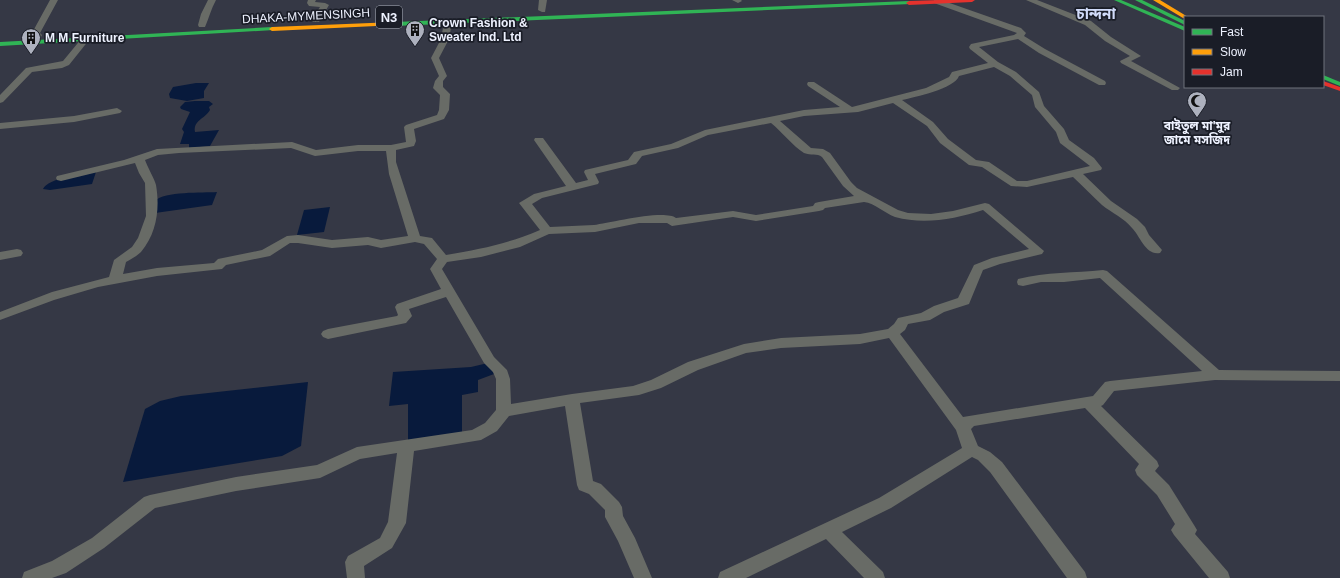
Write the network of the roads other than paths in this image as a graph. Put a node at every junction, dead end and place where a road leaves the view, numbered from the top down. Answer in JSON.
{"nodes":[{"id":1,"x":54,"y":0,"type":"edge"},
{"id":2,"x":212,"y":0,"type":"edge"},
{"id":3,"x":312,"y":0,"type":"edge"},
{"id":4,"x":543,"y":0,"type":"edge"},
{"id":5,"x":737,"y":0,"type":"edge"},
{"id":6,"x":836,"y":0,"type":"edge"},
{"id":7,"x":924,"y":0,"type":"edge"},
{"id":8,"x":972,"y":0,"type":"edge"},
{"id":9,"x":1030,"y":0,"type":"edge"},
{"id":10,"x":1109,"y":0,"type":"edge"},
{"id":11,"x":1117,"y":0,"type":"edge"},
{"id":12,"x":1138,"y":0,"type":"edge"},
{"id":13,"x":1149,"y":0,"type":"edge"},
{"id":14,"x":1156,"y":0,"type":"edge"},
{"id":15,"x":759,"y":1,"type":"edge"},
{"id":16,"x":780,"y":1,"type":"edge"},
{"id":17,"x":938,"y":1,"type":"junction"},
{"id":18,"x":904,"y":2,"type":"junction"},
{"id":19,"x":1126,"y":5,"type":"junction"},
{"id":20,"x":1166,"y":7,"type":"junction"},
{"id":21,"x":542,"y":10,"type":"junction"},
{"id":22,"x":1184,"y":16,"type":"edge"},
{"id":23,"x":316,"y":20,"type":"junction"},
{"id":24,"x":1184,"y":21,"type":"edge"},
{"id":25,"x":448,"y":22,"type":"junction"},
{"id":26,"x":1184,"y":22,"type":"edge"},
{"id":27,"x":202,"y":25,"type":"junction"},
{"id":28,"x":1184,"y":29,"type":"edge"},
{"id":29,"x":38,"y":35,"type":"junction"},
{"id":30,"x":1018,"y":36,"type":"junction"},
{"id":31,"x":0,"y":38,"type":"edge"},
{"id":32,"x":85,"y":40,"type":"junction"},
{"id":33,"x":0,"y":44,"type":"edge"},
{"id":34,"x":995,"y":64,"type":"junction"},
{"id":35,"x":1324,"y":74,"type":"edge"},
{"id":36,"x":1324,"y":80,"type":"edge"},
{"id":37,"x":1340,"y":81,"type":"edge"},
{"id":38,"x":1102,"y":83,"type":"dead end"},
{"id":39,"x":811,"y":84,"type":"dead end"},
{"id":40,"x":1340,"y":87,"type":"edge"},
{"id":41,"x":1175,"y":88,"type":"dead end"},
{"id":42,"x":894,"y":99,"type":"junction"},
{"id":43,"x":0,"y":100,"type":"edge"},
{"id":44,"x":849,"y":109,"type":"junction"},
{"id":45,"x":117,"y":111,"type":"dead end"},
{"id":46,"x":773,"y":119,"type":"junction"},
{"id":47,"x":0,"y":126,"type":"edge"},
{"id":48,"x":539,"y":140,"type":"dead end"},
{"id":49,"x":391,"y":148,"type":"junction"},
{"id":50,"x":139,"y":158,"type":"junction"},
{"id":51,"x":1075,"y":173,"type":"junction"},
{"id":52,"x":61,"y":178,"type":"dead end"},
{"id":53,"x":573,"y":187,"type":"junction"},
{"id":54,"x":867,"y":199,"type":"junction"},
{"id":55,"x":547,"y":231,"type":"junction"},
{"id":56,"x":415,"y":238,"type":"junction"},
{"id":57,"x":1156,"y":250,"type":"dead end"},
{"id":58,"x":17,"y":253,"type":"dead end"},
{"id":59,"x":0,"y":256,"type":"edge"},
{"id":60,"x":443,"y":260,"type":"junction"},
{"id":61,"x":115,"y":279,"type":"junction"},
{"id":62,"x":1023,"y":282,"type":"dead end"},
{"id":63,"x":449,"y":291,"type":"junction"},
{"id":64,"x":0,"y":316,"type":"edge"},
{"id":65,"x":892,"y":332,"type":"junction"},
{"id":66,"x":328,"y":334,"type":"dead end"},
{"id":67,"x":1215,"y":375,"type":"junction"},
{"id":68,"x":1340,"y":376,"type":"edge"},
{"id":69,"x":572,"y":399,"type":"junction"},
{"id":70,"x":1089,"y":403,"type":"junction"},
{"id":71,"x":504,"y":411,"type":"junction"},
{"id":72,"x":963,"y":428,"type":"junction"},
{"id":73,"x":406,"y":446,"type":"junction"},
{"id":74,"x":971,"y":450,"type":"junction"},
{"id":75,"x":828,"y":531,"type":"junction"},
{"id":76,"x":31,"y":578,"type":"edge"},
{"id":77,"x":356,"y":578,"type":"edge"},
{"id":78,"x":643,"y":578,"type":"edge"},
{"id":79,"x":727,"y":578,"type":"edge"},
{"id":80,"x":876,"y":578,"type":"edge"},
{"id":81,"x":1078,"y":578,"type":"edge"},
{"id":82,"x":1221,"y":578,"type":"edge"}],
"edges":[{"from":1,"to":29,"type":"street"},
{"from":2,"to":27,"type":"street"},
{"from":3,"to":23,"type":"street"},
{"from":4,"to":21,"type":"street"},
{"from":5,"to":15,"type":"main road","name":"DHAKA-MYMENSINGH","number":"N3"},
{"from":5,"to":21,"type":"main road","name":"DHAKA-MYMENSINGH","number":"N3"},
{"from":6,"to":16,"type":"main road"},
{"from":7,"to":18,"type":"main road"},
{"from":8,"to":17,"type":"main road","name":"DHAKA-MYMENSINGH","number":"N3"},
{"from":9,"to":41,"type":"street"},
{"from":10,"to":19,"type":"main road"},
{"from":11,"to":19,"type":"main road"},
{"from":12,"to":26,"type":"main road"},
{"from":13,"to":20,"type":"main road"},
{"from":13,"to":24,"type":"main road"},
{"from":14,"to":20,"type":"main road"},
{"from":15,"to":16,"type":"main road","name":"DHAKA-MYMENSINGH","number":"N3"},
{"from":16,"to":31,"type":"main road"},
{"from":17,"to":18,"type":"main road","name":"DHAKA-MYMENSINGH","number":"N3"},
{"from":17,"to":30,"type":"street"},
{"from":18,"to":25,"type":"main road","name":"DHAKA-MYMENSINGH","number":"N3"},
{"from":19,"to":28,"type":"main road"},
{"from":20,"to":22,"type":"main road"},
{"from":21,"to":23,"type":"main road","name":"DHAKA-MYMENSINGH","number":"N3"},
{"from":23,"to":27,"type":"main road","name":"DHAKA-MYMENSINGH","number":"N3"},
{"from":25,"to":32,"type":"main road","name":"DHAKA-MYMENSINGH","number":"N3"},
{"from":25,"to":49,"type":"street"},
{"from":27,"to":29,"type":"main road","name":"DHAKA-MYMENSINGH","number":"N3"},
{"from":29,"to":31,"type":"main road","name":"DHAKA-MYMENSINGH","number":"N3"},
{"from":30,"to":34,"type":"street"},
{"from":30,"to":38,"type":"street"},
{"from":32,"to":33,"type":"main road","name":"DHAKA-MYMENSINGH","number":"N3"},
{"from":32,"to":43,"type":"street"},
{"from":34,"to":42,"type":"street"},
{"from":34,"to":51,"type":"street"},
{"from":35,"to":37,"type":"main road"},
{"from":36,"to":40,"type":"main road"},
{"from":39,"to":44,"type":"street"},
{"from":42,"to":44,"type":"street"},
{"from":42,"to":51,"type":"street"},
{"from":44,"to":46,"type":"street"},
{"from":45,"to":47,"type":"street"},
{"from":46,"to":53,"type":"street"},
{"from":46,"to":54,"type":"street"},
{"from":48,"to":53,"type":"street"},
{"from":49,"to":50,"type":"street"},
{"from":49,"to":56,"type":"street"},
{"from":50,"to":52,"type":"street"},
{"from":50,"to":61,"type":"street"},
{"from":51,"to":57,"type":"street"},
{"from":53,"to":55,"type":"street"},
{"from":54,"to":55,"type":"street"},
{"from":54,"to":65,"type":"street"},
{"from":55,"to":60,"type":"street"},
{"from":56,"to":60,"type":"street"},
{"from":56,"to":61,"type":"street"},
{"from":58,"to":59,"type":"street"},
{"from":60,"to":63,"type":"street"},
{"from":61,"to":64,"type":"street"},
{"from":62,"to":67,"type":"street"},
{"from":63,"to":66,"type":"street"},
{"from":63,"to":71,"type":"street"},
{"from":65,"to":69,"type":"street"},
{"from":65,"to":72,"type":"street"},
{"from":67,"to":68,"type":"street"},
{"from":67,"to":70,"type":"street"},
{"from":69,"to":71,"type":"street"},
{"from":69,"to":78,"type":"street"},
{"from":70,"to":72,"type":"street"},
{"from":70,"to":82,"type":"street"},
{"from":71,"to":73,"type":"street"},
{"from":72,"to":74,"type":"street"},
{"from":73,"to":76,"type":"street"},
{"from":73,"to":77,"type":"street"},
{"from":74,"to":75,"type":"street"},
{"from":74,"to":81,"type":"street"},
{"from":75,"to":79,"type":"street"},
{"from":75,"to":80,"type":"street"}]}
